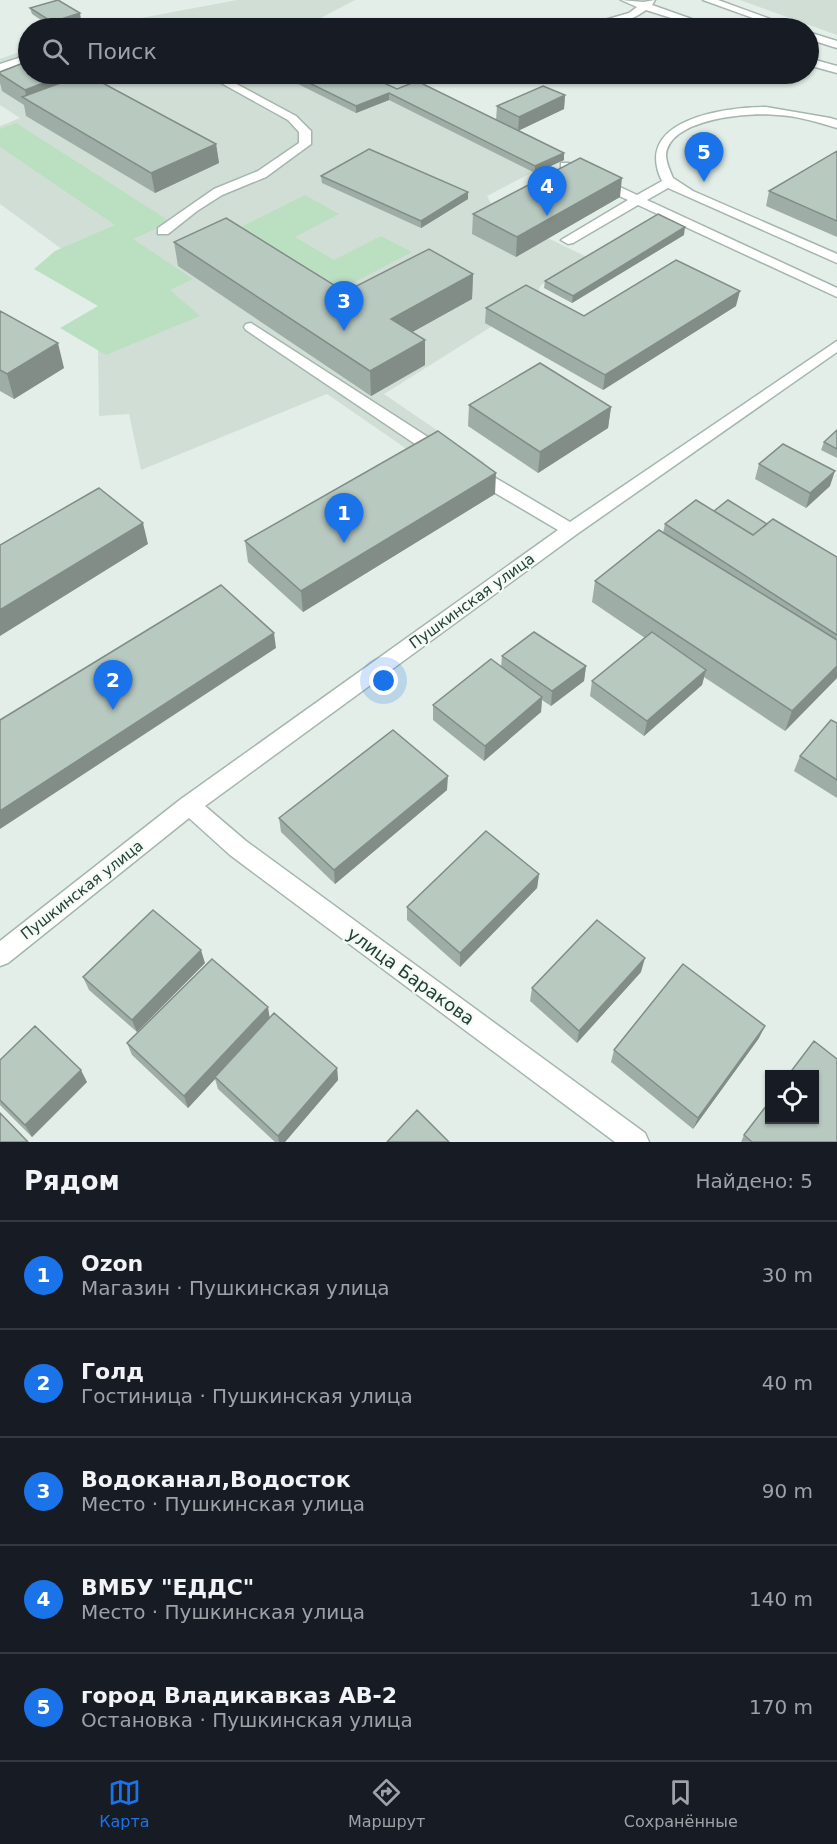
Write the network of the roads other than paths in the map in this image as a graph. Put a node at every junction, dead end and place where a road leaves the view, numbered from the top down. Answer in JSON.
{"nodes":[{"id":1,"x":626,"y":0,"type":"edge"},
{"id":2,"x":708,"y":0,"type":"edge"},
{"id":3,"x":650,"y":3,"type":"edge"},
{"id":4,"x":621,"y":18,"type":"edge"},
{"id":5,"x":687,"y":18,"type":"edge"},
{"id":6,"x":760,"y":18,"type":"edge"},
{"id":7,"x":819,"y":39,"type":"edge"},
{"id":8,"x":837,"y":45,"type":"edge"},
{"id":9,"x":18,"y":62,"type":"edge"},
{"id":10,"x":819,"y":64,"type":"edge"},
{"id":11,"x":0,"y":68,"type":"edge"},
{"id":12,"x":837,"y":70,"type":"edge"},
{"id":13,"x":229,"y":84,"type":"edge"},
{"id":14,"x":837,"y":124,"type":"edge"},
{"id":15,"x":565,"y":166,"type":"edge"},
{"id":16,"x":669,"y":182,"type":"junction"},
{"id":17,"x":636,"y":200,"type":"junction"},
{"id":18,"x":163,"y":231,"type":"dead end"},
{"id":19,"x":568,"y":240,"type":"dead end"},
{"id":20,"x":837,"y":259,"type":"edge"},
{"id":21,"x":837,"y":293,"type":"edge"},
{"id":22,"x":251,"y":327,"type":"dead end"},
{"id":23,"x":837,"y":345,"type":"edge"},
{"id":24,"x":571,"y":530,"type":"junction"},
{"id":25,"x":189,"y":805,"type":"junction"},
{"id":26,"x":0,"y":955,"type":"edge"},
{"id":27,"x":636,"y":1142,"type":"edge"}],
"edges":[{"from":1,"to":3,"type":"street"},
{"from":2,"to":6,"type":"street"},
{"from":3,"to":4,"type":"street"},
{"from":3,"to":5,"type":"street"},
{"from":7,"to":8,"type":"street"},
{"from":9,"to":11,"type":"street"},
{"from":10,"to":12,"type":"street"},
{"from":13,"to":18,"type":"street"},
{"from":14,"to":16,"type":"street"},
{"from":15,"to":17,"type":"street"},
{"from":16,"to":17,"type":"street"},
{"from":16,"to":20,"type":"street"},
{"from":17,"to":19,"type":"street"},
{"from":17,"to":21,"type":"street"},
{"from":22,"to":24,"type":"street"},
{"from":23,"to":24,"type":"street","name":"Пушкинская улица"},
{"from":24,"to":25,"type":"street","name":"Пушкинская улица"},
{"from":25,"to":26,"type":"street","name":"Пушкинская улица"},
{"from":25,"to":27,"type":"street","name":"улица Баракова"}]}
